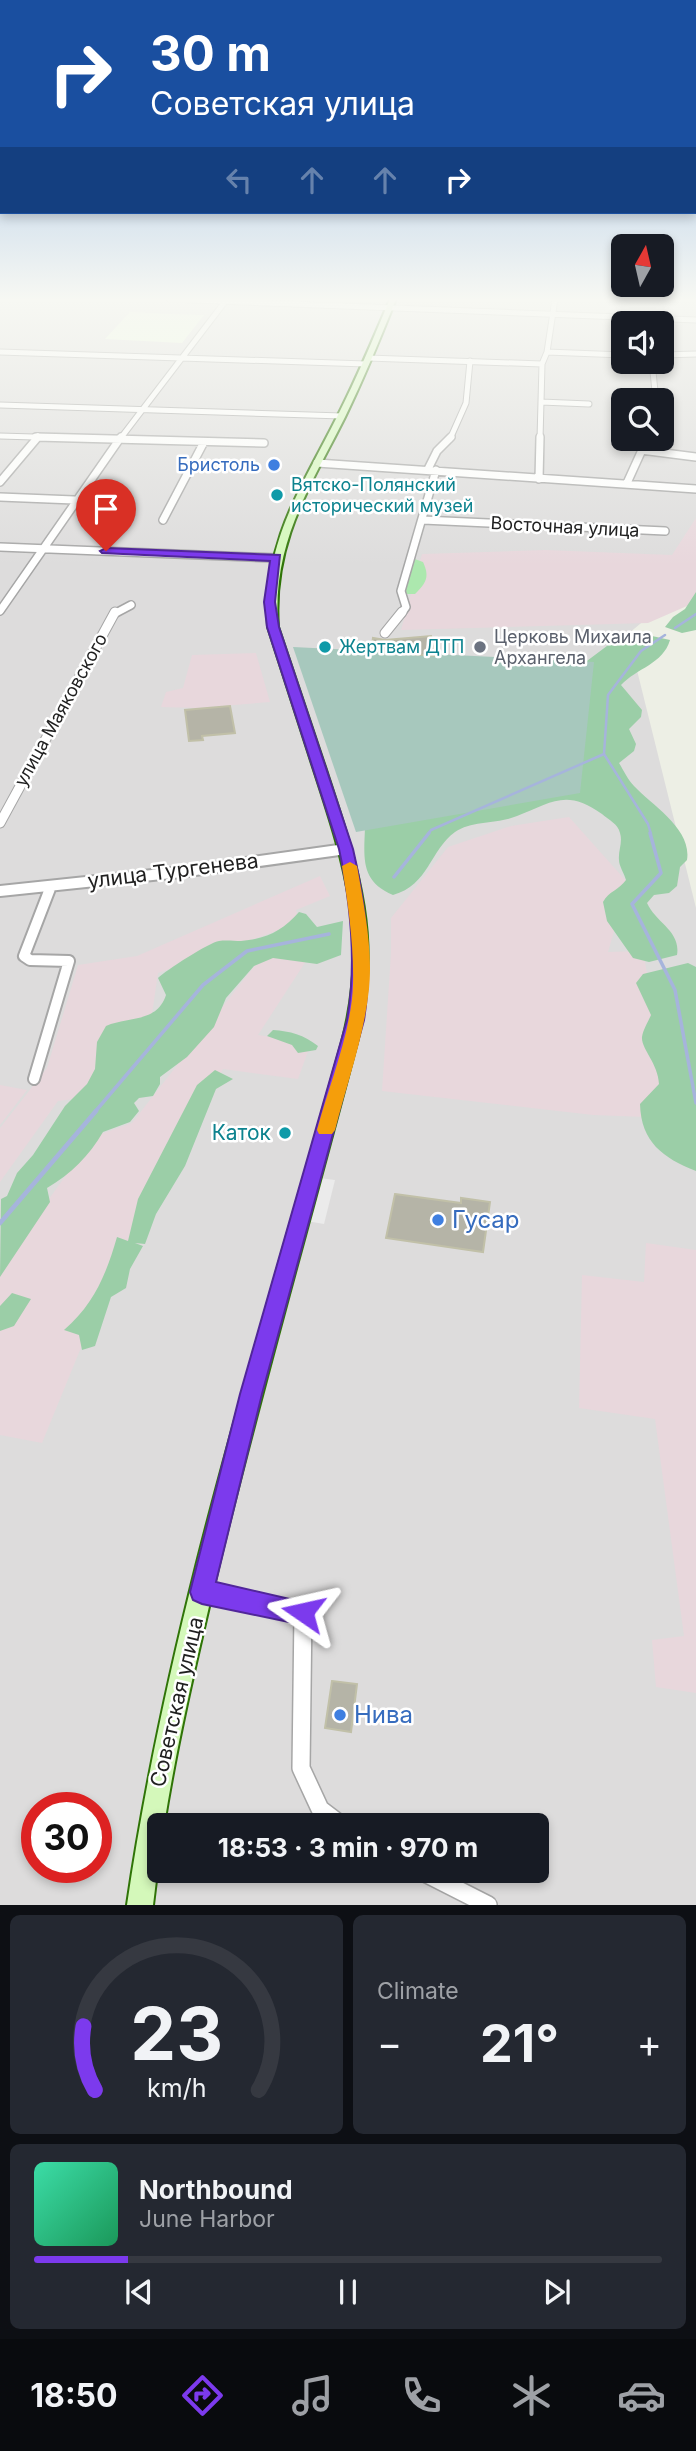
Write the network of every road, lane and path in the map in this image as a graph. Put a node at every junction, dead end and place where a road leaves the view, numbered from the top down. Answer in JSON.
{"nodes":[{"id":1,"x":157,"y":388,"type":"edge"},
{"id":2,"x":355,"y":388,"type":"edge"},
{"id":3,"x":467,"y":388,"type":"edge"},
{"id":4,"x":541,"y":388,"type":"edge"},
{"id":5,"x":541,"y":402,"type":"junction"},
{"id":6,"x":589,"y":404,"type":"dead end"},
{"id":7,"x":0,"y":405,"type":"edge"},
{"id":8,"x":141,"y":410,"type":"junction"},
{"id":9,"x":342,"y":416,"type":"junction"},
{"id":10,"x":0,"y":436,"type":"edge"},
{"id":11,"x":38,"y":437,"type":"junction"},
{"id":12,"x":117,"y":440,"type":"junction"},
{"id":13,"x":204,"y":442,"type":"junction"},
{"id":14,"x":264,"y":443,"type":"dead end"},
{"id":15,"x":641,"y":451,"type":"edge"},
{"id":16,"x":649,"y":451,"type":"edge"},
{"id":17,"x":696,"y":457,"type":"edge"},
{"id":18,"x":317,"y":463,"type":"junction"},
{"id":19,"x":432,"y":470,"type":"junction"},
{"id":20,"x":539,"y":479,"type":"junction"},
{"id":21,"x":0,"y":482,"type":"edge"},
{"id":22,"x":627,"y":483,"type":"junction"},
{"id":23,"x":696,"y":489,"type":"edge"},
{"id":24,"x":0,"y":497,"type":"edge"},
{"id":25,"x":74,"y":500,"type":"junction"},
{"id":26,"x":163,"y":520,"type":"dead end"},
{"id":27,"x":423,"y":520,"type":"junction"},
{"id":28,"x":666,"y":531,"type":"dead end"},
{"id":29,"x":0,"y":547,"type":"edge"},
{"id":30,"x":41,"y":548,"type":"junction"},
{"id":31,"x":276,"y":558,"type":"junction"},
{"id":32,"x":131,"y":605,"type":"dead end"},
{"id":33,"x":0,"y":611,"type":"edge"},
{"id":34,"x":385,"y":634,"type":"dead end"},
{"id":35,"x":0,"y":823,"type":"edge"},
{"id":36,"x":346,"y":849,"type":"junction"},
{"id":37,"x":51,"y":886,"type":"junction"},
{"id":38,"x":0,"y":891,"type":"edge"},
{"id":39,"x":34,"y":1079,"type":"dead end"},
{"id":40,"x":202,"y":1592,"type":"junction"},
{"id":41,"x":325,"y":1813,"type":"edge"},
{"id":42,"x":445,"y":1883,"type":"edge"},
{"id":43,"x":140,"y":1905,"type":"edge"},
{"id":44,"x":488,"y":1905,"type":"edge"}],
"edges":[{"from":1,"to":8,"type":"street"},
{"from":2,"to":9,"type":"street","name":"Советская улица"},
{"from":3,"to":19,"type":"street"},
{"from":4,"to":5,"type":"street"},
{"from":5,"to":6,"type":"street"},
{"from":5,"to":20,"type":"street"},
{"from":7,"to":8,"type":"street"},
{"from":8,"to":9,"type":"street"},
{"from":8,"to":12,"type":"street"},
{"from":9,"to":18,"type":"street","name":"Советская улица"},
{"from":10,"to":11,"type":"street"},
{"from":11,"to":12,"type":"street"},
{"from":11,"to":21,"type":"street"},
{"from":12,"to":13,"type":"street"},
{"from":12,"to":25,"type":"street"},
{"from":13,"to":14,"type":"street"},
{"from":13,"to":26,"type":"street"},
{"from":15,"to":22,"type":"street"},
{"from":16,"to":17,"type":"street"},
{"from":18,"to":19,"type":"street"},
{"from":18,"to":31,"type":"street","name":"Советская улица"},
{"from":19,"to":20,"type":"street"},
{"from":19,"to":27,"type":"street"},
{"from":20,"to":22,"type":"street"},
{"from":22,"to":23,"type":"street"},
{"from":24,"to":25,"type":"street"},
{"from":25,"to":30,"type":"street"},
{"from":27,"to":28,"type":"street","name":"Восточная улица"},
{"from":27,"to":34,"type":"street"},
{"from":29,"to":30,"type":"street"},
{"from":30,"to":31,"type":"street"},
{"from":30,"to":33,"type":"street"},
{"from":31,"to":36,"type":"street","name":"Советская улица"},
{"from":32,"to":35,"type":"street","name":"улица Маяковского"},
{"from":36,"to":37,"type":"street","name":"улица Тургенева"},
{"from":36,"to":40,"type":"street","name":"Советская улица"},
{"from":37,"to":38,"type":"street","name":"улица Тургенева"},
{"from":37,"to":39,"type":"street"},
{"from":40,"to":41,"type":"street"},
{"from":40,"to":43,"type":"street","name":"Советская улица"},
{"from":42,"to":44,"type":"street"}]}
